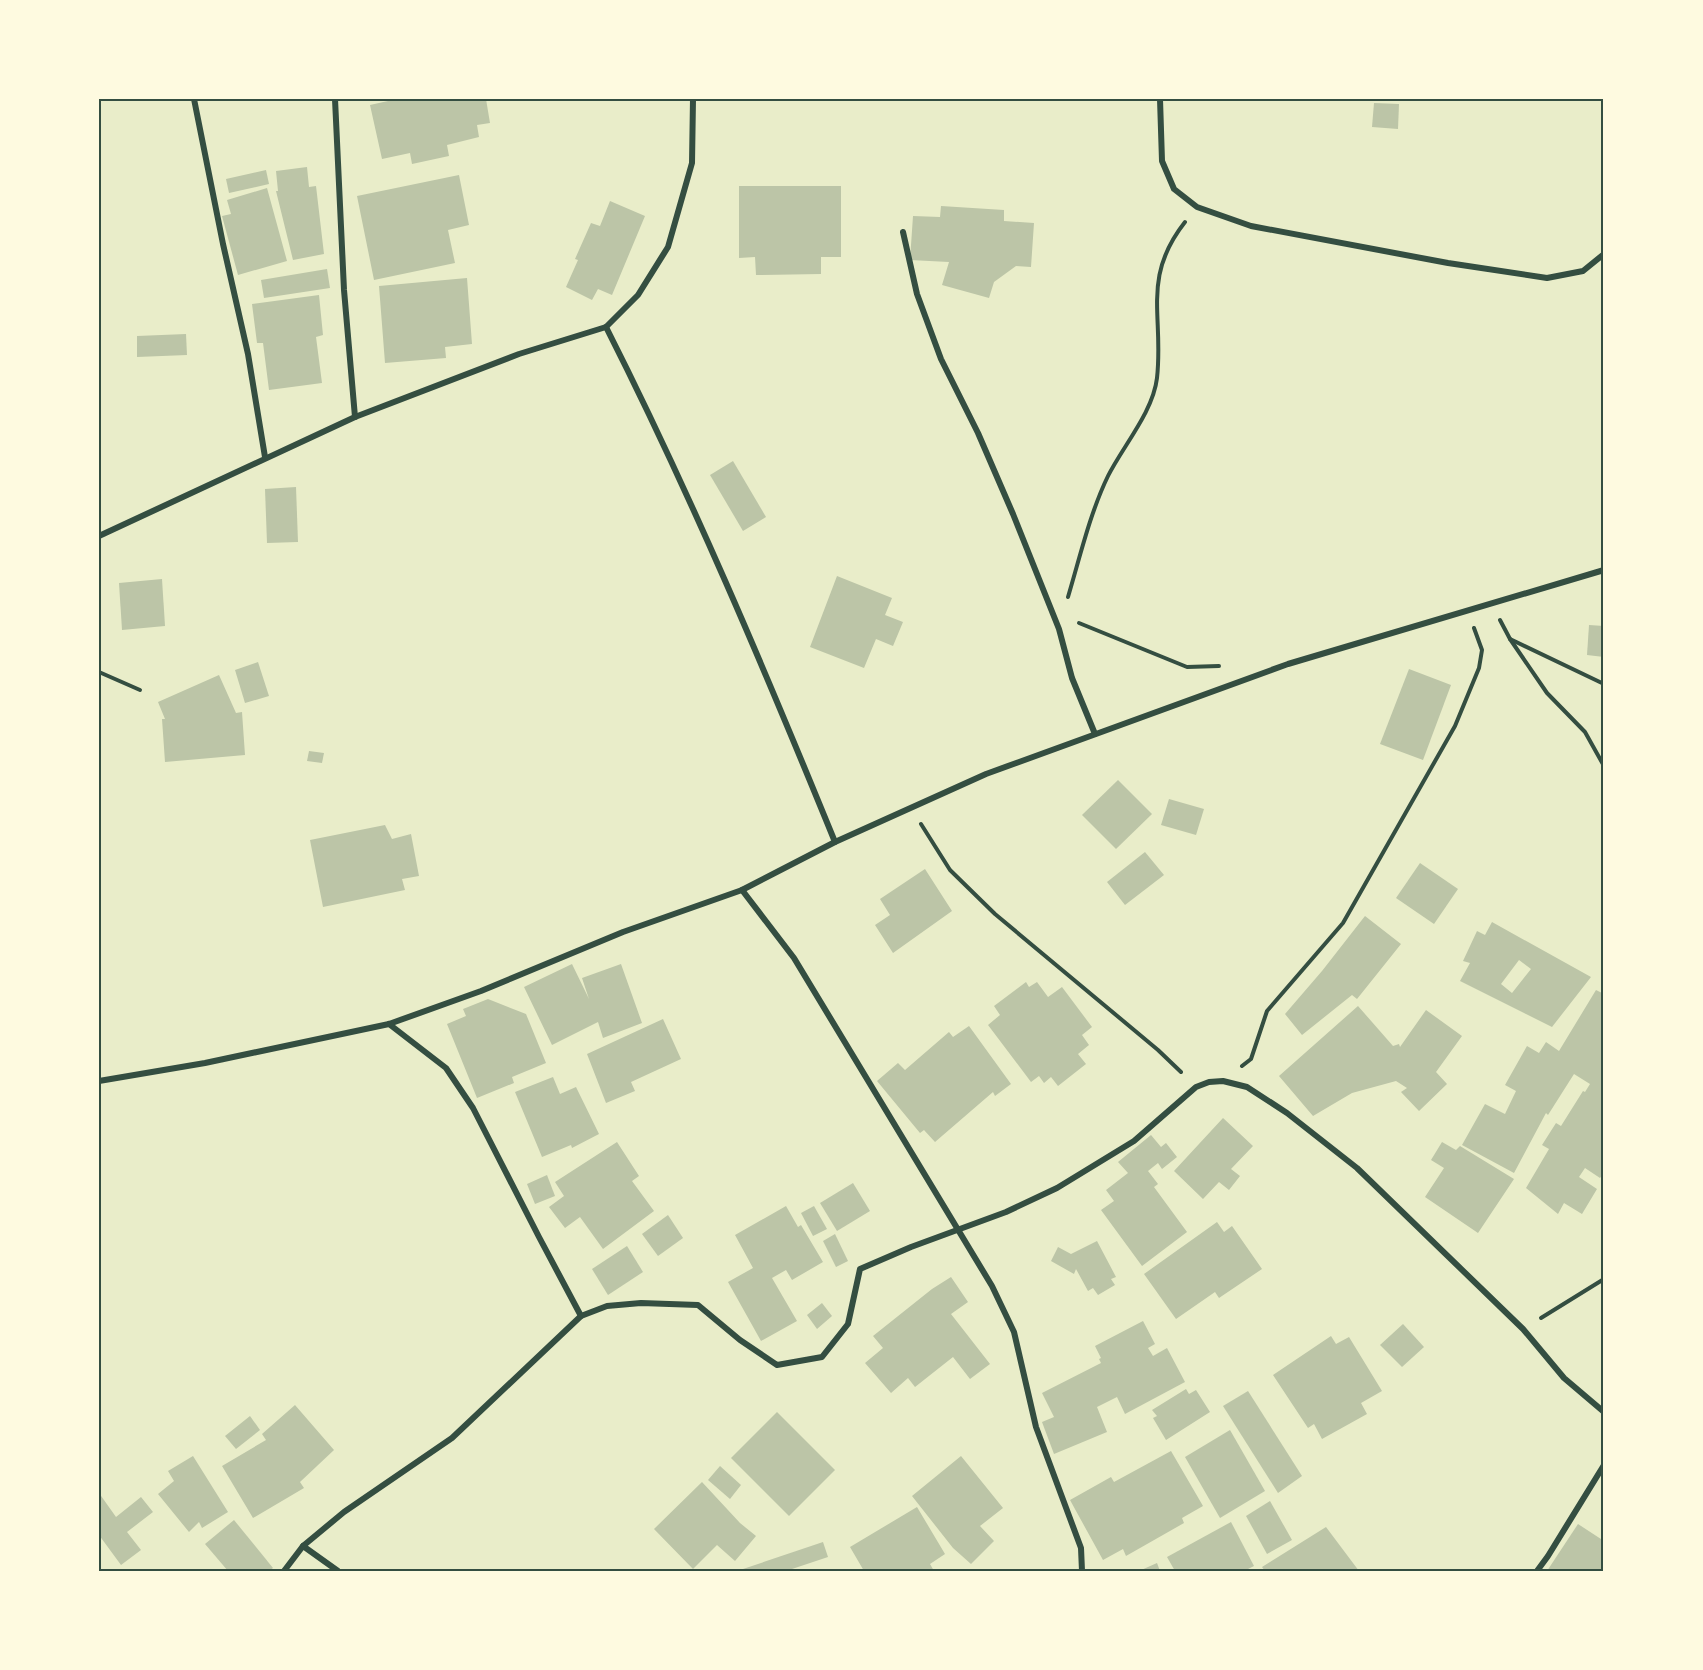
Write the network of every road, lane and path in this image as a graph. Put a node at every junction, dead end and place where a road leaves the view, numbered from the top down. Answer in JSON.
{"nodes":[{"id":1,"x":194,"y":99,"type":"edge"},
{"id":2,"x":335,"y":99,"type":"edge"},
{"id":3,"x":693,"y":99,"type":"edge"},
{"id":4,"x":1160,"y":99,"type":"edge"},
{"id":5,"x":1197,"y":207,"type":"junction"},
{"id":6,"x":903,"y":232,"type":"dead end"},
{"id":7,"x":1604,"y":254,"type":"edge"},
{"id":8,"x":606,"y":327,"type":"junction"},
{"id":9,"x":355,"y":417,"type":"junction"},
{"id":10,"x":265,"y":457,"type":"junction"},
{"id":11,"x":99,"y":536,"type":"edge"},
{"id":12,"x":1604,"y":570,"type":"edge"},
{"id":13,"x":1491,"y":604,"type":"junction"},
{"id":14,"x":1051,"y":609,"type":"junction"},
{"id":15,"x":1465,"y":611,"type":"junction"},
{"id":16,"x":1063,"y":615,"type":"junction"},
{"id":17,"x":1510,"y":639,"type":"junction"},
{"id":18,"x":1228,"y":665,"type":"dead end"},
{"id":19,"x":99,"y":672,"type":"edge"},
{"id":20,"x":1604,"y":684,"type":"edge"},
{"id":21,"x":140,"y":690,"type":"dead end"},
{"id":22,"x":1095,"y":734,"type":"junction"},
{"id":23,"x":1604,"y":766,"type":"edge"},
{"id":24,"x":913,"y":808,"type":"junction"},
{"id":25,"x":835,"y":842,"type":"junction"},
{"id":26,"x":742,"y":890,"type":"junction"},
{"id":27,"x":389,"y":1023,"type":"junction"},
{"id":28,"x":99,"y":1081,"type":"edge"},
{"id":29,"x":1223,"y":1081,"type":"junction"},
{"id":30,"x":1196,"y":1087,"type":"junction"},
{"id":31,"x":957,"y":1229,"type":"junction"},
{"id":32,"x":1604,"y":1279,"type":"edge"},
{"id":33,"x":581,"y":1316,"type":"junction"},
{"id":34,"x":1523,"y":1329,"type":"junction"},
{"id":35,"x":1604,"y":1412,"type":"edge"},
{"id":36,"x":1604,"y":1465,"type":"edge"},
{"id":37,"x":303,"y":1546,"type":"junction"},
{"id":38,"x":284,"y":1571,"type":"edge"},
{"id":39,"x":338,"y":1571,"type":"edge"},
{"id":40,"x":1082,"y":1571,"type":"edge"},
{"id":41,"x":1537,"y":1571,"type":"edge"}],
"edges":[{"from":1,"to":10,"type":"street"},
{"from":2,"to":9,"type":"street"},
{"from":3,"to":8,"type":"street"},
{"from":4,"to":5,"type":"street"},
{"from":5,"to":7,"type":"street"},
{"from":5,"to":16,"type":"path"},
{"from":6,"to":14,"type":"street"},
{"from":8,"to":9,"type":"street"},
{"from":8,"to":25,"type":"street"},
{"from":9,"to":10,"type":"street"},
{"from":10,"to":11,"type":"street"},
{"from":12,"to":13,"type":"street"},
{"from":13,"to":15,"type":"street"},
{"from":13,"to":17,"type":"path"},
{"from":14,"to":16,"type":"path"},
{"from":14,"to":22,"type":"street"},
{"from":15,"to":22,"type":"street"},
{"from":15,"to":29,"type":"path"},
{"from":16,"to":18,"type":"path"},
{"from":17,"to":20,"type":"path"},
{"from":17,"to":23,"type":"path"},
{"from":19,"to":21,"type":"path"},
{"from":22,"to":24,"type":"street"},
{"from":24,"to":25,"type":"street"},
{"from":24,"to":30,"type":"path"},
{"from":25,"to":26,"type":"street"},
{"from":26,"to":27,"type":"street"},
{"from":26,"to":31,"type":"street"},
{"from":27,"to":28,"type":"street"},
{"from":27,"to":33,"type":"street"},
{"from":29,"to":30,"type":"street"},
{"from":29,"to":34,"type":"street"},
{"from":30,"to":31,"type":"street"},
{"from":31,"to":33,"type":"street"},
{"from":31,"to":40,"type":"street"},
{"from":32,"to":34,"type":"path"},
{"from":33,"to":37,"type":"street"},
{"from":34,"to":35,"type":"street"},
{"from":36,"to":41,"type":"street"},
{"from":37,"to":38,"type":"street"},
{"from":37,"to":39,"type":"street"}]}
